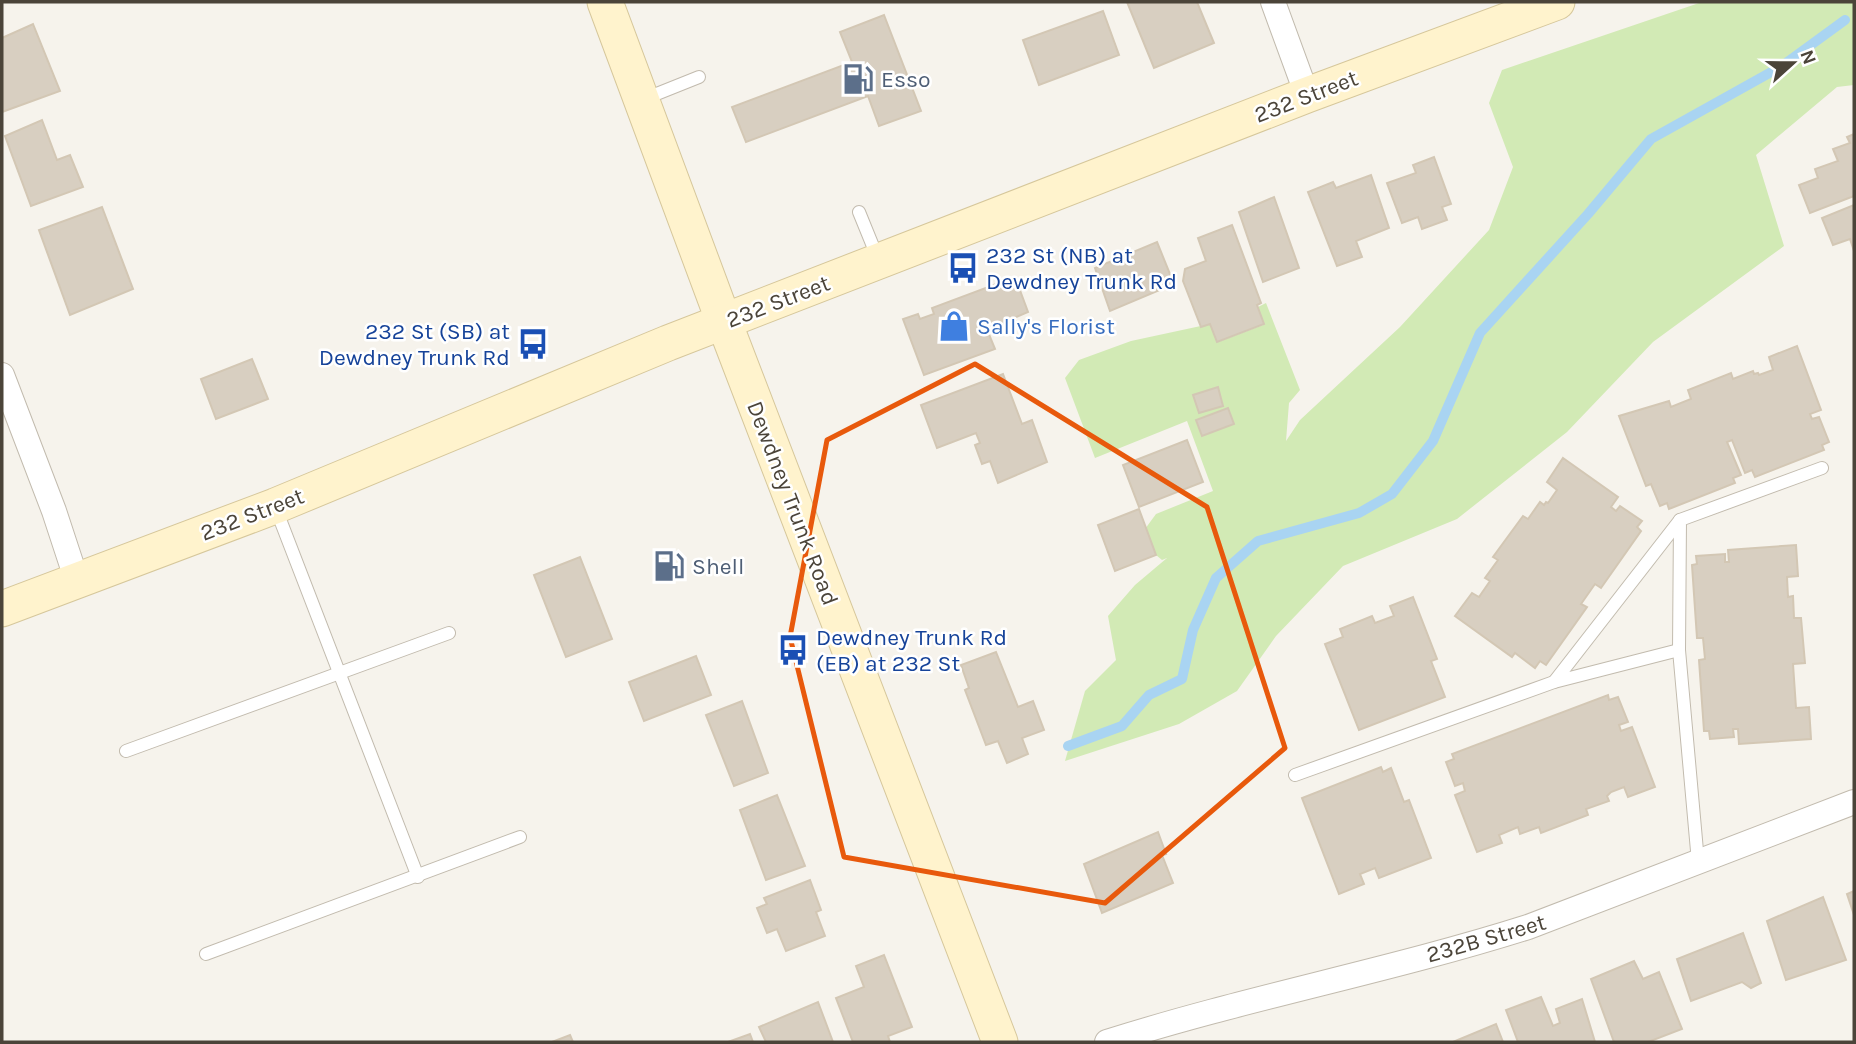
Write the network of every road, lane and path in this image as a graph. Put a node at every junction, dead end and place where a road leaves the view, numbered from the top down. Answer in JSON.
{"nodes":[{"id":1,"x":605,"y":2,"type":"edge"},
{"id":2,"x":1273,"y":2,"type":"edge"},
{"id":3,"x":1557,"y":2,"type":"edge"},
{"id":4,"x":699,"y":77,"type":"dead end"},
{"id":5,"x":1307,"y":95,"type":"junction"},
{"id":6,"x":641,"y":100,"type":"junction"},
{"id":7,"x":859,"y":212,"type":"dead end"},
{"id":8,"x":880,"y":261,"type":"junction"},
{"id":9,"x":723,"y":322,"type":"junction"},
{"id":10,"x":2,"y":375,"type":"edge"},
{"id":11,"x":1822,"y":468,"type":"dead end"},
{"id":12,"x":275,"y":506,"type":"junction"},
{"id":13,"x":1680,"y":520,"type":"junction"},
{"id":14,"x":77,"y":581,"type":"junction"},
{"id":15,"x":2,"y":609,"type":"edge"},
{"id":16,"x":449,"y":633,"type":"dead end"},
{"id":17,"x":1679,"y":650,"type":"junction"},
{"id":18,"x":340,"y":675,"type":"junction"},
{"id":19,"x":1554,"y":682,"type":"junction"},
{"id":20,"x":127,"y":751,"type":"dead end"},
{"id":21,"x":1294,"y":775,"type":"dead end"},
{"id":22,"x":1854,"y":802,"type":"edge"},
{"id":23,"x":520,"y":837,"type":"dead end"},
{"id":24,"x":1698,"y":862,"type":"junction"},
{"id":25,"x":418,"y":877,"type":"junction"},
{"id":26,"x":206,"y":954,"type":"dead end"},
{"id":27,"x":1000,"y":1042,"type":"edge"},
{"id":28,"x":1107,"y":1042,"type":"edge"}],
"edges":[{"from":1,"to":6,"type":"main road","name":"Dewdney Trunk Road"},
{"from":2,"to":5,"type":"street"},
{"from":3,"to":5,"type":"main road","name":"232 Street"},
{"from":4,"to":6,"type":"lane"},
{"from":5,"to":8,"type":"main road","name":"232 Street"},
{"from":6,"to":9,"type":"main road","name":"Dewdney Trunk Road"},
{"from":7,"to":8,"type":"lane"},
{"from":8,"to":9,"type":"main road","name":"232 Street"},
{"from":9,"to":12,"type":"main road","name":"232 Street"},
{"from":9,"to":27,"type":"main road","name":"Dewdney Trunk Road"},
{"from":10,"to":14,"type":"street"},
{"from":11,"to":13,"type":"lane"},
{"from":12,"to":14,"type":"main road","name":"232 Street"},
{"from":12,"to":18,"type":"lane"},
{"from":13,"to":17,"type":"lane"},
{"from":13,"to":19,"type":"lane"},
{"from":14,"to":15,"type":"main road","name":"232 Street"},
{"from":16,"to":18,"type":"lane"},
{"from":17,"to":19,"type":"lane"},
{"from":17,"to":24,"type":"lane"},
{"from":18,"to":20,"type":"lane"},
{"from":18,"to":25,"type":"lane"},
{"from":19,"to":21,"type":"lane"},
{"from":22,"to":24,"type":"street","name":"232B Street"},
{"from":23,"to":25,"type":"lane"},
{"from":24,"to":28,"type":"street","name":"232B Street"},
{"from":25,"to":26,"type":"lane"}]}
